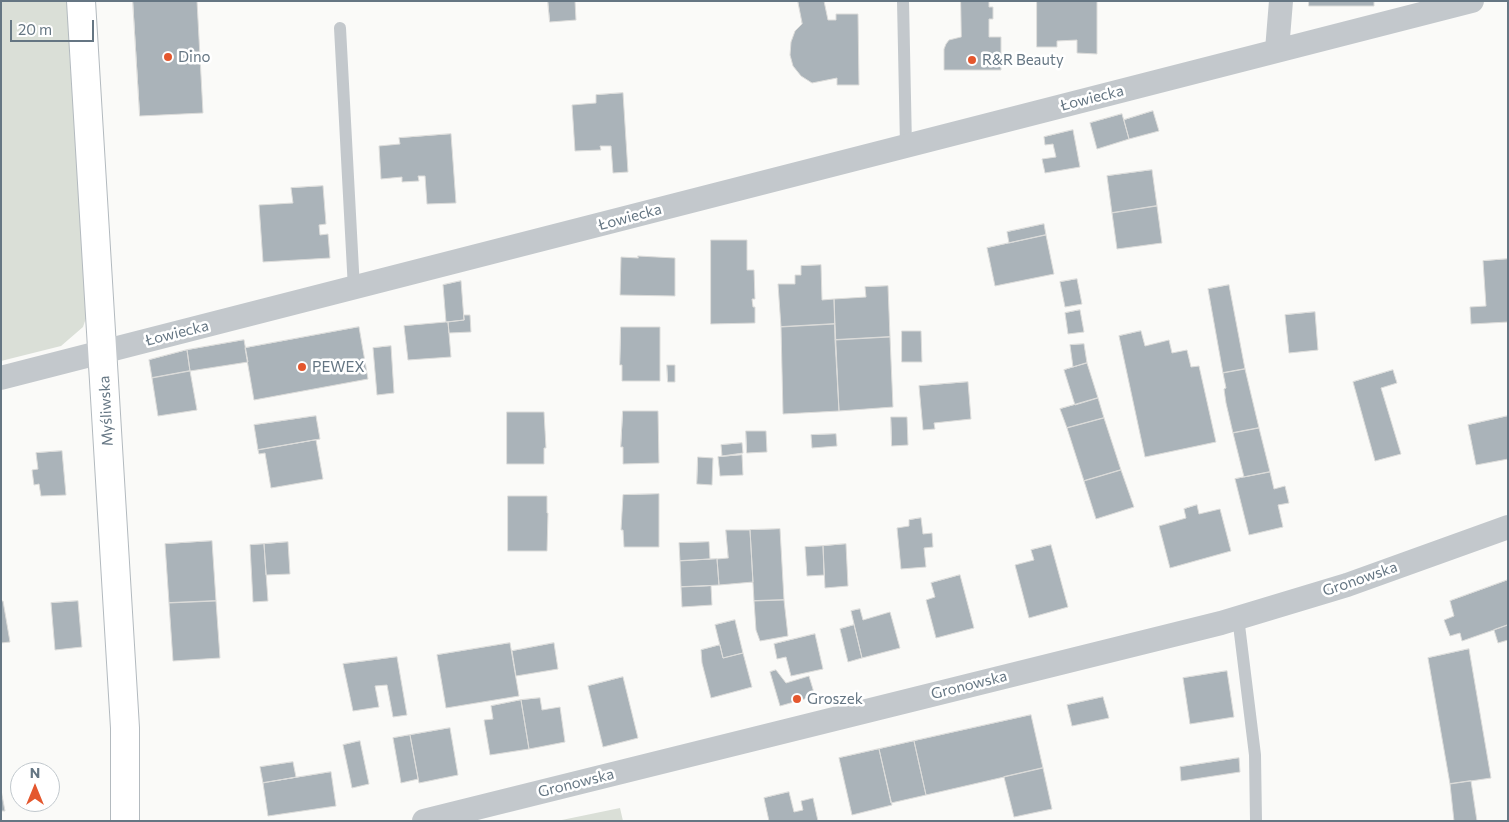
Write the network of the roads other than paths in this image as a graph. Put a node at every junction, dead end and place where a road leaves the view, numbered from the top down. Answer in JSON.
{"nodes":[{"id":1,"x":81,"y":1,"type":"edge"},
{"id":2,"x":903,"y":1,"type":"edge"},
{"id":3,"x":1281,"y":1,"type":"edge"},
{"id":4,"x":1472,"y":1,"type":"edge"},
{"id":5,"x":340,"y":28,"type":"dead end"},
{"id":6,"x":1277,"y":50,"type":"junction"},
{"id":7,"x":906,"y":146,"type":"junction"},
{"id":8,"x":354,"y":289,"type":"junction"},
{"id":9,"x":103,"y":354,"type":"junction"},
{"id":10,"x":1,"y":378,"type":"edge"},
{"id":11,"x":1508,"y":527,"type":"edge"},
{"id":12,"x":1238,"y":617,"type":"junction"},
{"id":13,"x":125,"y":821,"type":"edge"},
{"id":14,"x":424,"y":821,"type":"edge"},
{"id":15,"x":1256,"y":821,"type":"edge"}],
"edges":[{"from":1,"to":9,"type":"street","name":"Myśliwska"},
{"from":2,"to":7,"type":"lane"},
{"from":3,"to":6,"type":"street"},
{"from":4,"to":6,"type":"street","name":"Łowiecka"},
{"from":5,"to":8,"type":"lane"},
{"from":6,"to":7,"type":"street","name":"Łowiecka"},
{"from":7,"to":8,"type":"street","name":"Łowiecka"},
{"from":8,"to":9,"type":"street","name":"Łowiecka"},
{"from":9,"to":10,"type":"street","name":"Łowiecka"},
{"from":9,"to":13,"type":"street","name":"Myśliwska"},
{"from":11,"to":12,"type":"street","name":"Gronowska"},
{"from":12,"to":14,"type":"street","name":"Gronowska"},
{"from":12,"to":15,"type":"lane"}]}
